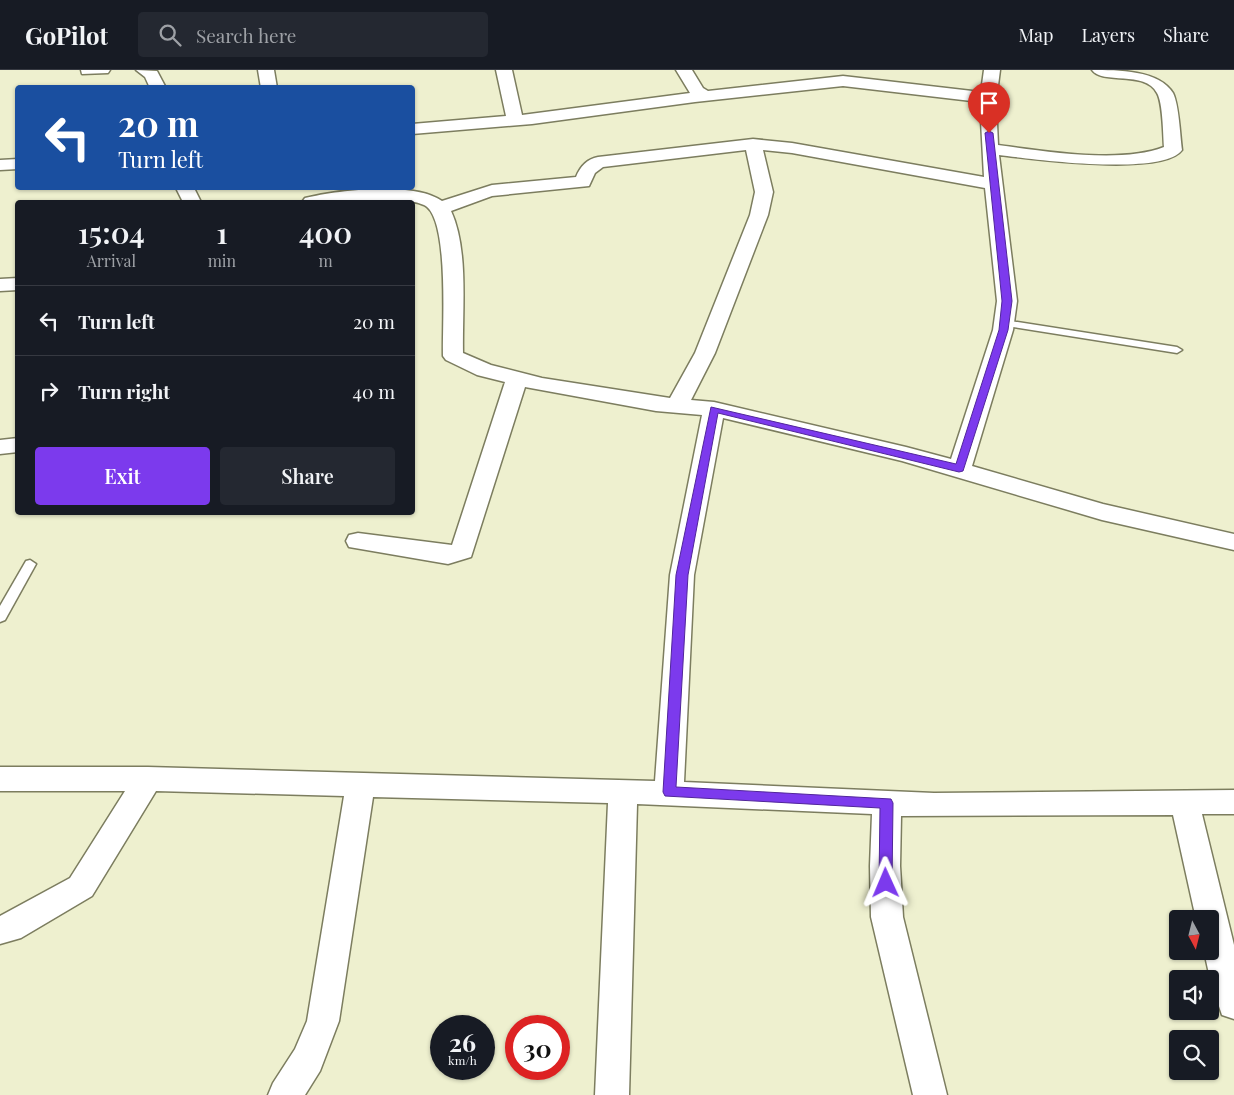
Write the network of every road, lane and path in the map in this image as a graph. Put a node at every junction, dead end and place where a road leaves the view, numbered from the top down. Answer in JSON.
{"nodes":[{"id":1,"x":144,"y":70,"type":"edge"},
{"id":2,"x":266,"y":70,"type":"edge"},
{"id":3,"x":504,"y":70,"type":"edge"},
{"id":4,"x":684,"y":70,"type":"edge"},
{"id":5,"x":992,"y":70,"type":"edge"},
{"id":6,"x":1100,"y":70,"type":"edge"},
{"id":7,"x":1145,"y":73,"type":"edge"},
{"id":8,"x":845,"y":75,"type":"edge"},
{"id":9,"x":156,"y":85,"type":"edge"},
{"id":10,"x":268,"y":85,"type":"edge"},
{"id":11,"x":699,"y":95,"type":"junction"},
{"id":12,"x":988,"y":98,"type":"junction"},
{"id":13,"x":514,"y":120,"type":"junction"},
{"id":14,"x":415,"y":128,"type":"edge"},
{"id":15,"x":753,"y":144,"type":"junction"},
{"id":16,"x":990,"y":149,"type":"junction"},
{"id":17,"x":15,"y":164,"type":"edge"},
{"id":18,"x":0,"y":165,"type":"edge"},
{"id":19,"x":995,"y":184,"type":"junction"},
{"id":20,"x":327,"y":200,"type":"edge"},
{"id":21,"x":441,"y":209,"type":"junction"},
{"id":22,"x":15,"y":284,"type":"edge"},
{"id":23,"x":0,"y":285,"type":"edge"},
{"id":24,"x":1004,"y":323,"type":"junction"},
{"id":25,"x":1177,"y":350,"type":"dead end"},
{"id":26,"x":517,"y":378,"type":"junction"},
{"id":27,"x":677,"y":406,"type":"junction"},
{"id":28,"x":714,"y":409,"type":"junction"},
{"id":29,"x":15,"y":445,"type":"edge"},
{"id":30,"x":0,"y":447,"type":"edge"},
{"id":31,"x":959,"y":469,"type":"junction"},
{"id":32,"x":358,"y":541,"type":"dead end"},
{"id":33,"x":1234,"y":542,"type":"edge"},
{"id":34,"x":30,"y":564,"type":"dead end"},
{"id":35,"x":0,"y":617,"type":"edge"},
{"id":36,"x":0,"y":779,"type":"edge"},
{"id":37,"x":148,"y":779,"type":"junction"},
{"id":38,"x":360,"y":785,"type":"junction"},
{"id":39,"x":623,"y":792,"type":"junction"},
{"id":40,"x":669,"y":792,"type":"junction"},
{"id":41,"x":1234,"y":802,"type":"edge"},
{"id":42,"x":887,"y":803,"type":"junction"},
{"id":43,"x":1185,"y":803,"type":"junction"},
{"id":44,"x":0,"y":930,"type":"edge"},
{"id":45,"x":1234,"y":1004,"type":"edge"},
{"id":46,"x":285,"y":1095,"type":"edge"},
{"id":47,"x":612,"y":1095,"type":"edge"},
{"id":48,"x":930,"y":1095,"type":"edge"}],
"edges":[{"from":1,"to":9,"type":"street"},
{"from":2,"to":10,"type":"street"},
{"from":3,"to":13,"type":"street"},
{"from":4,"to":11,"type":"street"},
{"from":5,"to":12,"type":"street"},
{"from":6,"to":7,"type":"street"},
{"from":7,"to":16,"type":"street"},
{"from":8,"to":11,"type":"street"},
{"from":8,"to":12,"type":"street"},
{"from":11,"to":13,"type":"street"},
{"from":12,"to":16,"type":"street"},
{"from":13,"to":14,"type":"street"},
{"from":15,"to":19,"type":"street"},
{"from":15,"to":21,"type":"street"},
{"from":15,"to":27,"type":"street"},
{"from":16,"to":19,"type":"street"},
{"from":17,"to":18,"type":"street"},
{"from":19,"to":24,"type":"street"},
{"from":20,"to":21,"type":"street"},
{"from":21,"to":26,"type":"street"},
{"from":22,"to":23,"type":"street"},
{"from":24,"to":25,"type":"lane"},
{"from":24,"to":31,"type":"street"},
{"from":26,"to":27,"type":"street"},
{"from":26,"to":32,"type":"street"},
{"from":27,"to":28,"type":"street"},
{"from":28,"to":31,"type":"street"},
{"from":28,"to":40,"type":"street"},
{"from":29,"to":30,"type":"street"},
{"from":31,"to":33,"type":"street"},
{"from":34,"to":35,"type":"lane"},
{"from":36,"to":37,"type":"street"},
{"from":37,"to":38,"type":"street"},
{"from":37,"to":44,"type":"street"},
{"from":38,"to":39,"type":"street"},
{"from":38,"to":46,"type":"street"},
{"from":39,"to":40,"type":"street"},
{"from":39,"to":47,"type":"street"},
{"from":40,"to":42,"type":"street"},
{"from":41,"to":43,"type":"street"},
{"from":42,"to":43,"type":"street"},
{"from":42,"to":48,"type":"street"},
{"from":43,"to":45,"type":"street"}]}
